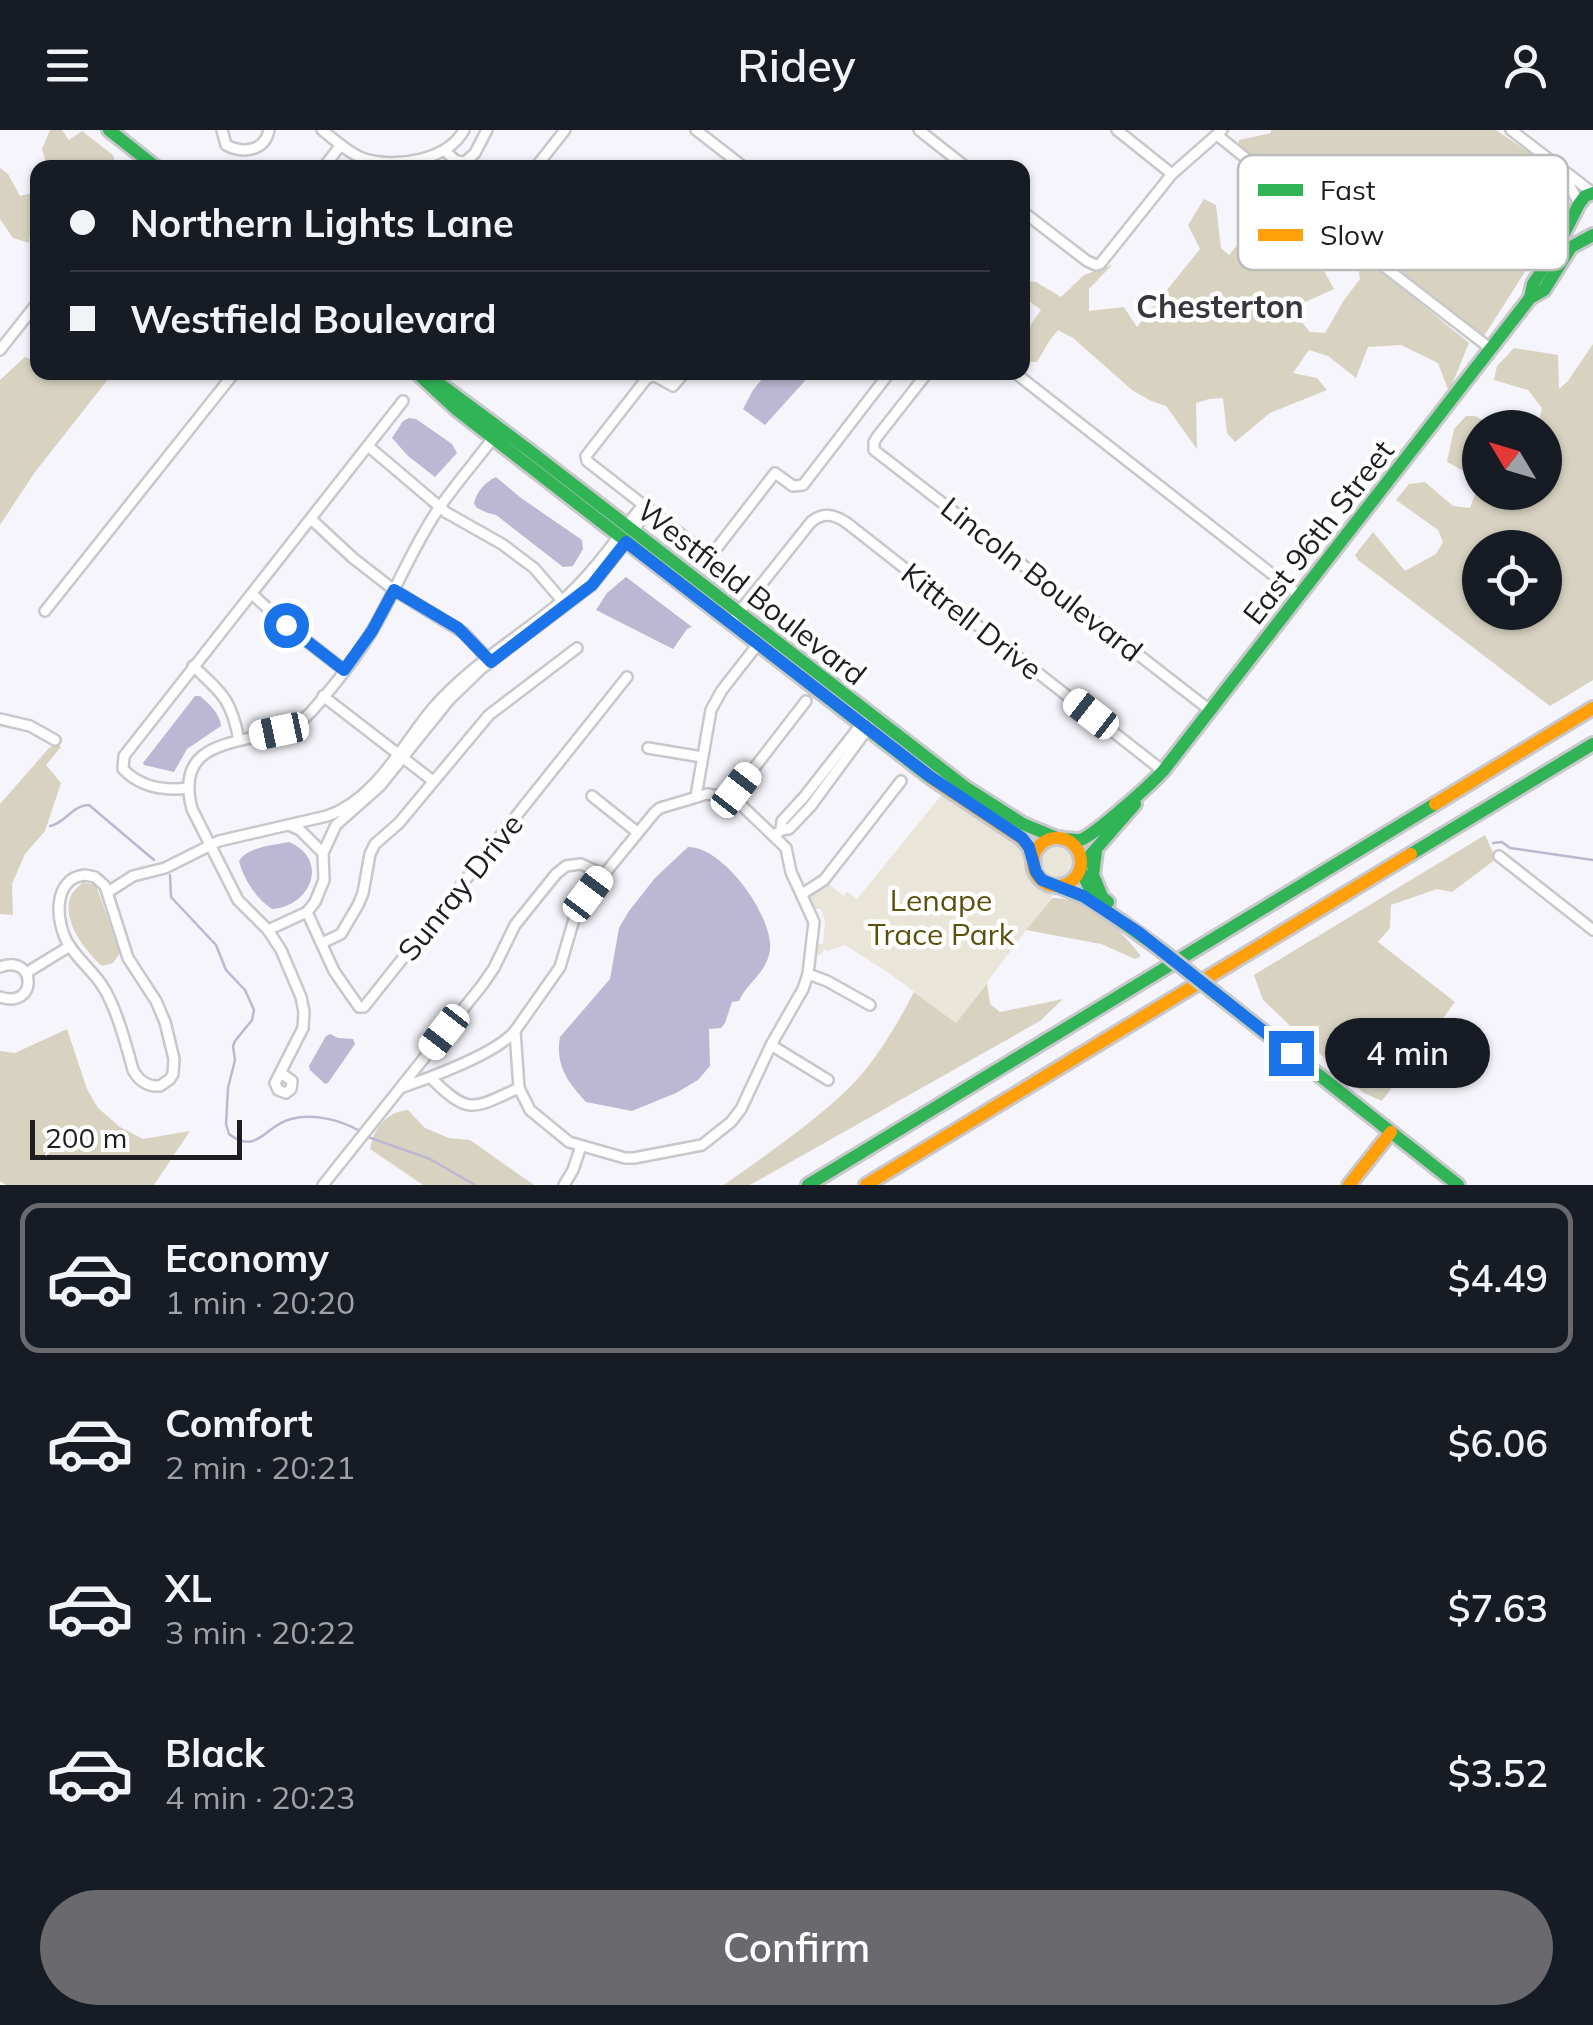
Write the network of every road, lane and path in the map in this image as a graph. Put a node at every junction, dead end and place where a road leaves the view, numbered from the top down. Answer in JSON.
{"nodes":[{"id":1,"x":109,"y":130,"type":"edge"},
{"id":2,"x":222,"y":130,"type":"edge"},
{"id":3,"x":269,"y":130,"type":"edge"},
{"id":4,"x":322,"y":130,"type":"edge"},
{"id":5,"x":464,"y":130,"type":"edge"},
{"id":6,"x":487,"y":130,"type":"edge"},
{"id":7,"x":565,"y":130,"type":"edge"},
{"id":8,"x":696,"y":130,"type":"edge"},
{"id":9,"x":919,"y":130,"type":"edge"},
{"id":10,"x":1117,"y":130,"type":"edge"},
{"id":11,"x":1512,"y":130,"type":"edge"},
{"id":12,"x":1220,"y":133,"type":"edge"},
{"id":13,"x":341,"y":145,"type":"junction"},
{"id":14,"x":445,"y":151,"type":"junction"},
{"id":15,"x":1246,"y":155,"type":"edge"},
{"id":16,"x":1543,"y":155,"type":"edge"},
{"id":17,"x":144,"y":160,"type":"edge"},
{"id":18,"x":329,"y":160,"type":"edge"},
{"id":19,"x":367,"y":160,"type":"edge"},
{"id":20,"x":418,"y":160,"type":"edge"},
{"id":21,"x":455,"y":160,"type":"edge"},
{"id":22,"x":466,"y":160,"type":"edge"},
{"id":23,"x":541,"y":160,"type":"edge"},
{"id":24,"x":735,"y":160,"type":"edge"},
{"id":25,"x":957,"y":160,"type":"edge"},
{"id":26,"x":1172,"y":174,"type":"junction"},
{"id":27,"x":1568,"y":174,"type":"edge"},
{"id":28,"x":1568,"y":185,"type":"edge"},
{"id":29,"x":1593,"y":193,"type":"edge"},
{"id":30,"x":1577,"y":206,"type":"junction"},
{"id":31,"x":1030,"y":217,"type":"edge"},
{"id":32,"x":1568,"y":224,"type":"edge"},
{"id":33,"x":1593,"y":233,"type":"edge"},
{"id":34,"x":1568,"y":252,"type":"edge"},
{"id":35,"x":1389,"y":270,"type":"edge"},
{"id":36,"x":1542,"y":270,"type":"edge"},
{"id":37,"x":1557,"y":270,"type":"edge"},
{"id":38,"x":1530,"y":298,"type":"junction"},
{"id":39,"x":30,"y":312,"type":"edge"},
{"id":40,"x":1490,"y":349,"type":"junction"},
{"id":41,"x":0,"y":350,"type":"edge"},
{"id":42,"x":229,"y":380,"type":"edge"},
{"id":43,"x":424,"y":380,"type":"edge"},
{"id":44,"x":435,"y":380,"type":"edge"},
{"id":45,"x":644,"y":380,"type":"edge"},
{"id":46,"x":884,"y":380,"type":"edge"},
{"id":47,"x":922,"y":380,"type":"edge"},
{"id":48,"x":1024,"y":380,"type":"edge"},
{"id":49,"x":403,"y":401,"type":"dead end"},
{"id":50,"x":493,"y":438,"type":"junction"},
{"id":51,"x":368,"y":446,"type":"junction"},
{"id":52,"x":440,"y":507,"type":"junction"},
{"id":53,"x":646,"y":507,"type":"junction"},
{"id":54,"x":311,"y":520,"type":"junction"},
{"id":55,"x":626,"y":534,"type":"junction"},
{"id":56,"x":394,"y":590,"type":"junction"},
{"id":57,"x":252,"y":594,"type":"junction"},
{"id":58,"x":1300,"y":596,"type":"junction"},
{"id":59,"x":564,"y":604,"type":"junction"},
{"id":60,"x":45,"y":611,"type":"dead end"},
{"id":61,"x":734,"y":618,"type":"junction"},
{"id":62,"x":758,"y":644,"type":"junction"},
{"id":63,"x":578,"y":648,"type":"dead end"},
{"id":64,"x":489,"y":659,"type":"junction"},
{"id":65,"x":193,"y":666,"type":"junction"},
{"id":66,"x":344,"y":670,"type":"junction"},
{"id":67,"x":628,"y":677,"type":"dead end"},
{"id":68,"x":323,"y":696,"type":"junction"},
{"id":69,"x":806,"y":702,"type":"dead end"},
{"id":70,"x":1593,"y":708,"type":"edge"},
{"id":71,"x":1212,"y":711,"type":"junction"},
{"id":72,"x":0,"y":720,"type":"edge"},
{"id":73,"x":868,"y":721,"type":"junction"},
{"id":74,"x":55,"y":740,"type":"dead end"},
{"id":75,"x":239,"y":740,"type":"junction"},
{"id":76,"x":1593,"y":744,"type":"edge"},
{"id":77,"x":648,"y":748,"type":"dead end"},
{"id":78,"x":400,"y":756,"type":"junction"},
{"id":79,"x":702,"y":757,"type":"junction"},
{"id":80,"x":1163,"y":771,"type":"junction"},
{"id":81,"x":433,"y":781,"type":"junction"},
{"id":82,"x":900,"y":781,"type":"dead end"},
{"id":83,"x":188,"y":788,"type":"junction"},
{"id":84,"x":1142,"y":793,"type":"junction"},
{"id":85,"x":592,"y":796,"type":"dead end"},
{"id":86,"x":696,"y":796,"type":"junction"},
{"id":87,"x":731,"y":798,"type":"junction"},
{"id":88,"x":289,"y":825,"type":"junction"},
{"id":89,"x":637,"y":832,"type":"junction"},
{"id":90,"x":777,"y":833,"type":"junction"},
{"id":91,"x":1060,"y":838,"type":"junction"},
{"id":92,"x":1098,"y":844,"type":"junction"},
{"id":93,"x":210,"y":845,"type":"junction"},
{"id":94,"x":323,"y":853,"type":"junction"},
{"id":95,"x":1500,"y":856,"type":"dead end"},
{"id":96,"x":1034,"y":863,"type":"junction"},
{"id":97,"x":1081,"y":867,"type":"junction"},
{"id":98,"x":603,"y":874,"type":"junction"},
{"id":99,"x":1058,"y":886,"type":"junction"},
{"id":100,"x":108,"y":892,"type":"junction"},
{"id":101,"x":802,"y":894,"type":"junction"},
{"id":102,"x":1105,"y":900,"type":"junction"},
{"id":103,"x":306,"y":912,"type":"junction"},
{"id":104,"x":268,"y":930,"type":"junction"},
{"id":105,"x":1593,"y":930,"type":"edge"},
{"id":106,"x":1138,"y":932,"type":"junction"},
{"id":107,"x":322,"y":943,"type":"junction"},
{"id":108,"x":70,"y":946,"type":"junction"},
{"id":109,"x":0,"y":966,"type":"edge"},
{"id":110,"x":26,"y":973,"type":"junction"},
{"id":111,"x":808,"y":974,"type":"junction"},
{"id":112,"x":0,"y":997,"type":"edge"},
{"id":113,"x":870,"y":1006,"type":"dead end"},
{"id":114,"x":515,"y":1031,"type":"junction"},
{"id":115,"x":771,"y":1045,"type":"junction"},
{"id":116,"x":281,"y":1072,"type":"dead end"},
{"id":117,"x":431,"y":1078,"type":"junction"},
{"id":118,"x":828,"y":1080,"type":"dead end"},
{"id":119,"x":400,"y":1088,"type":"junction"},
{"id":120,"x":519,"y":1088,"type":"junction"},
{"id":121,"x":1391,"y":1132,"type":"junction"},
{"id":122,"x":581,"y":1146,"type":"junction"},
{"id":123,"x":1452,"y":1183,"type":"edge"},
{"id":124,"x":323,"y":1185,"type":"edge"},
{"id":125,"x":564,"y":1185,"type":"edge"},
{"id":126,"x":808,"y":1185,"type":"edge"},
{"id":127,"x":866,"y":1185,"type":"edge"},
{"id":128,"x":1349,"y":1185,"type":"edge"}],
"edges":[{"from":1,"to":17,"type":"main road"},
{"from":2,"to":3,"type":"street"},
{"from":4,"to":13,"type":"street"},
{"from":5,"to":14,"type":"street"},
{"from":6,"to":22,"type":"street"},
{"from":7,"to":23,"type":"street"},
{"from":8,"to":24,"type":"street"},
{"from":9,"to":25,"type":"street"},
{"from":10,"to":26,"type":"street"},
{"from":11,"to":16,"type":"street"},
{"from":12,"to":15,"type":"street"},
{"from":12,"to":26,"type":"street"},
{"from":13,"to":18,"type":"street"},
{"from":13,"to":19,"type":"street"},
{"from":14,"to":20,"type":"street"},
{"from":14,"to":21,"type":"street"},
{"from":26,"to":31,"type":"street"},
{"from":27,"to":29,"type":"street"},
{"from":28,"to":30,"type":"street"},
{"from":29,"to":30,"type":"main road"},
{"from":30,"to":32,"type":"main road","name":"East 96th Street"},
{"from":30,"to":33,"type":"main road"},
{"from":33,"to":34,"type":"main road","name":"East 96th Street"},
{"from":35,"to":40,"type":"street"},
{"from":36,"to":38,"type":"main road","name":"East 96th Street"},
{"from":37,"to":38,"type":"main road","name":"East 96th Street"},
{"from":38,"to":40,"type":"main road","name":"East 96th Street"},
{"from":39,"to":41,"type":"street"},
{"from":40,"to":58,"type":"main road","name":"East 96th Street"},
{"from":42,"to":60,"type":"street"},
{"from":43,"to":50,"type":"main road","name":"Westfield Boulevard"},
{"from":44,"to":55,"type":"main road","name":"Westfield Boulevard"},
{"from":45,"to":53,"type":"street"},
{"from":46,"to":53,"type":"street"},
{"from":47,"to":71,"type":"street","name":"Lincoln Boulevard"},
{"from":48,"to":58,"type":"street"},
{"from":49,"to":51,"type":"street"},
{"from":50,"to":52,"type":"street"},
{"from":50,"to":55,"type":"main road","name":"Westfield Boulevard"},
{"from":51,"to":52,"type":"street"},
{"from":51,"to":54,"type":"street"},
{"from":52,"to":56,"type":"street"},
{"from":52,"to":59,"type":"street"},
{"from":53,"to":55,"type":"street"},
{"from":54,"to":56,"type":"street"},
{"from":54,"to":57,"type":"street"},
{"from":55,"to":59,"type":"street"},
{"from":55,"to":61,"type":"main road","name":"Westfield Boulevard"},
{"from":56,"to":64,"type":"street"},
{"from":56,"to":66,"type":"street"},
{"from":57,"to":65,"type":"street"},
{"from":57,"to":66,"type":"street"},
{"from":58,"to":71,"type":"main road","name":"East 96th Street"},
{"from":59,"to":64,"type":"street"},
{"from":61,"to":62,"type":"main road","name":"Westfield Boulevard"},
{"from":61,"to":73,"type":"main road","name":"Westfield Boulevard"},
{"from":61,"to":80,"type":"street","name":"Kittrell Drive"},
{"from":62,"to":73,"type":"main road","name":"Westfield Boulevard"},
{"from":62,"to":79,"type":"street"},
{"from":63,"to":81,"type":"street"},
{"from":64,"to":78,"type":"street"},
{"from":65,"to":75,"type":"street"},
{"from":65,"to":83,"type":"street"},
{"from":66,"to":68,"type":"street"},
{"from":67,"to":107,"type":"street","name":"Sunray Drive"},
{"from":68,"to":75,"type":"street"},
{"from":68,"to":78,"type":"street"},
{"from":69,"to":87,"type":"street"},
{"from":70,"to":126,"type":"main road"},
{"from":71,"to":80,"type":"main road","name":"East 96th Street"},
{"from":72,"to":74,"type":"street"},
{"from":73,"to":90,"type":"street"},
{"from":73,"to":91,"type":"main road","name":"Westfield Boulevard"},
{"from":73,"to":96,"type":"main road","name":"Westfield Boulevard"},
{"from":75,"to":83,"type":"street"},
{"from":76,"to":127,"type":"main road"},
{"from":77,"to":79,"type":"street"},
{"from":78,"to":81,"type":"street"},
{"from":78,"to":88,"type":"street"},
{"from":78,"to":94,"type":"street"},
{"from":79,"to":86,"type":"street"},
{"from":80,"to":84,"type":"main road","name":"East 96th Street"},
{"from":81,"to":107,"type":"street"},
{"from":82,"to":101,"type":"street"},
{"from":83,"to":93,"type":"street"},
{"from":84,"to":91,"type":"main road","name":"East 96th Street"},
{"from":84,"to":92,"type":"main road","name":"East 96th Street"},
{"from":85,"to":89,"type":"street"},
{"from":86,"to":87,"type":"street"},
{"from":86,"to":89,"type":"street"},
{"from":87,"to":90,"type":"street"},
{"from":88,"to":93,"type":"street"},
{"from":88,"to":94,"type":"street"},
{"from":89,"to":98,"type":"street"},
{"from":90,"to":101,"type":"street"},
{"from":91,"to":96,"type":"main road"},
{"from":91,"to":97,"type":"main road"},
{"from":92,"to":97,"type":"main road","name":"East 96th Street"},
{"from":92,"to":102,"type":"main road"},
{"from":93,"to":100,"type":"street"},
{"from":93,"to":104,"type":"street"},
{"from":94,"to":103,"type":"street"},
{"from":95,"to":105,"type":"street"},
{"from":96,"to":99,"type":"main road"},
{"from":97,"to":99,"type":"main road"},
{"from":97,"to":102,"type":"main road"},
{"from":98,"to":114,"type":"street"},
{"from":98,"to":119,"type":"street"},
{"from":99,"to":106,"type":"main road"},
{"from":100,"to":108,"type":"street"},
{"from":100,"to":108,"type":"street"},
{"from":101,"to":111,"type":"street"},
{"from":102,"to":106,"type":"main road"},
{"from":103,"to":104,"type":"street"},
{"from":103,"to":107,"type":"street","name":"Sunray Drive"},
{"from":104,"to":116,"type":"street"},
{"from":106,"to":121,"type":"main road","bridge":true},
{"from":108,"to":110,"type":"street"},
{"from":109,"to":110,"type":"street"},
{"from":110,"to":112,"type":"street"},
{"from":111,"to":113,"type":"street"},
{"from":111,"to":115,"type":"street"},
{"from":114,"to":117,"type":"street"},
{"from":114,"to":120,"type":"street"},
{"from":115,"to":118,"type":"street"},
{"from":115,"to":122,"type":"street"},
{"from":117,"to":119,"type":"street"},
{"from":117,"to":120,"type":"street"},
{"from":119,"to":124,"type":"street"},
{"from":120,"to":122,"type":"street"},
{"from":121,"to":123,"type":"main road"},
{"from":121,"to":128,"type":"main road"},
{"from":122,"to":125,"type":"street"}]}
